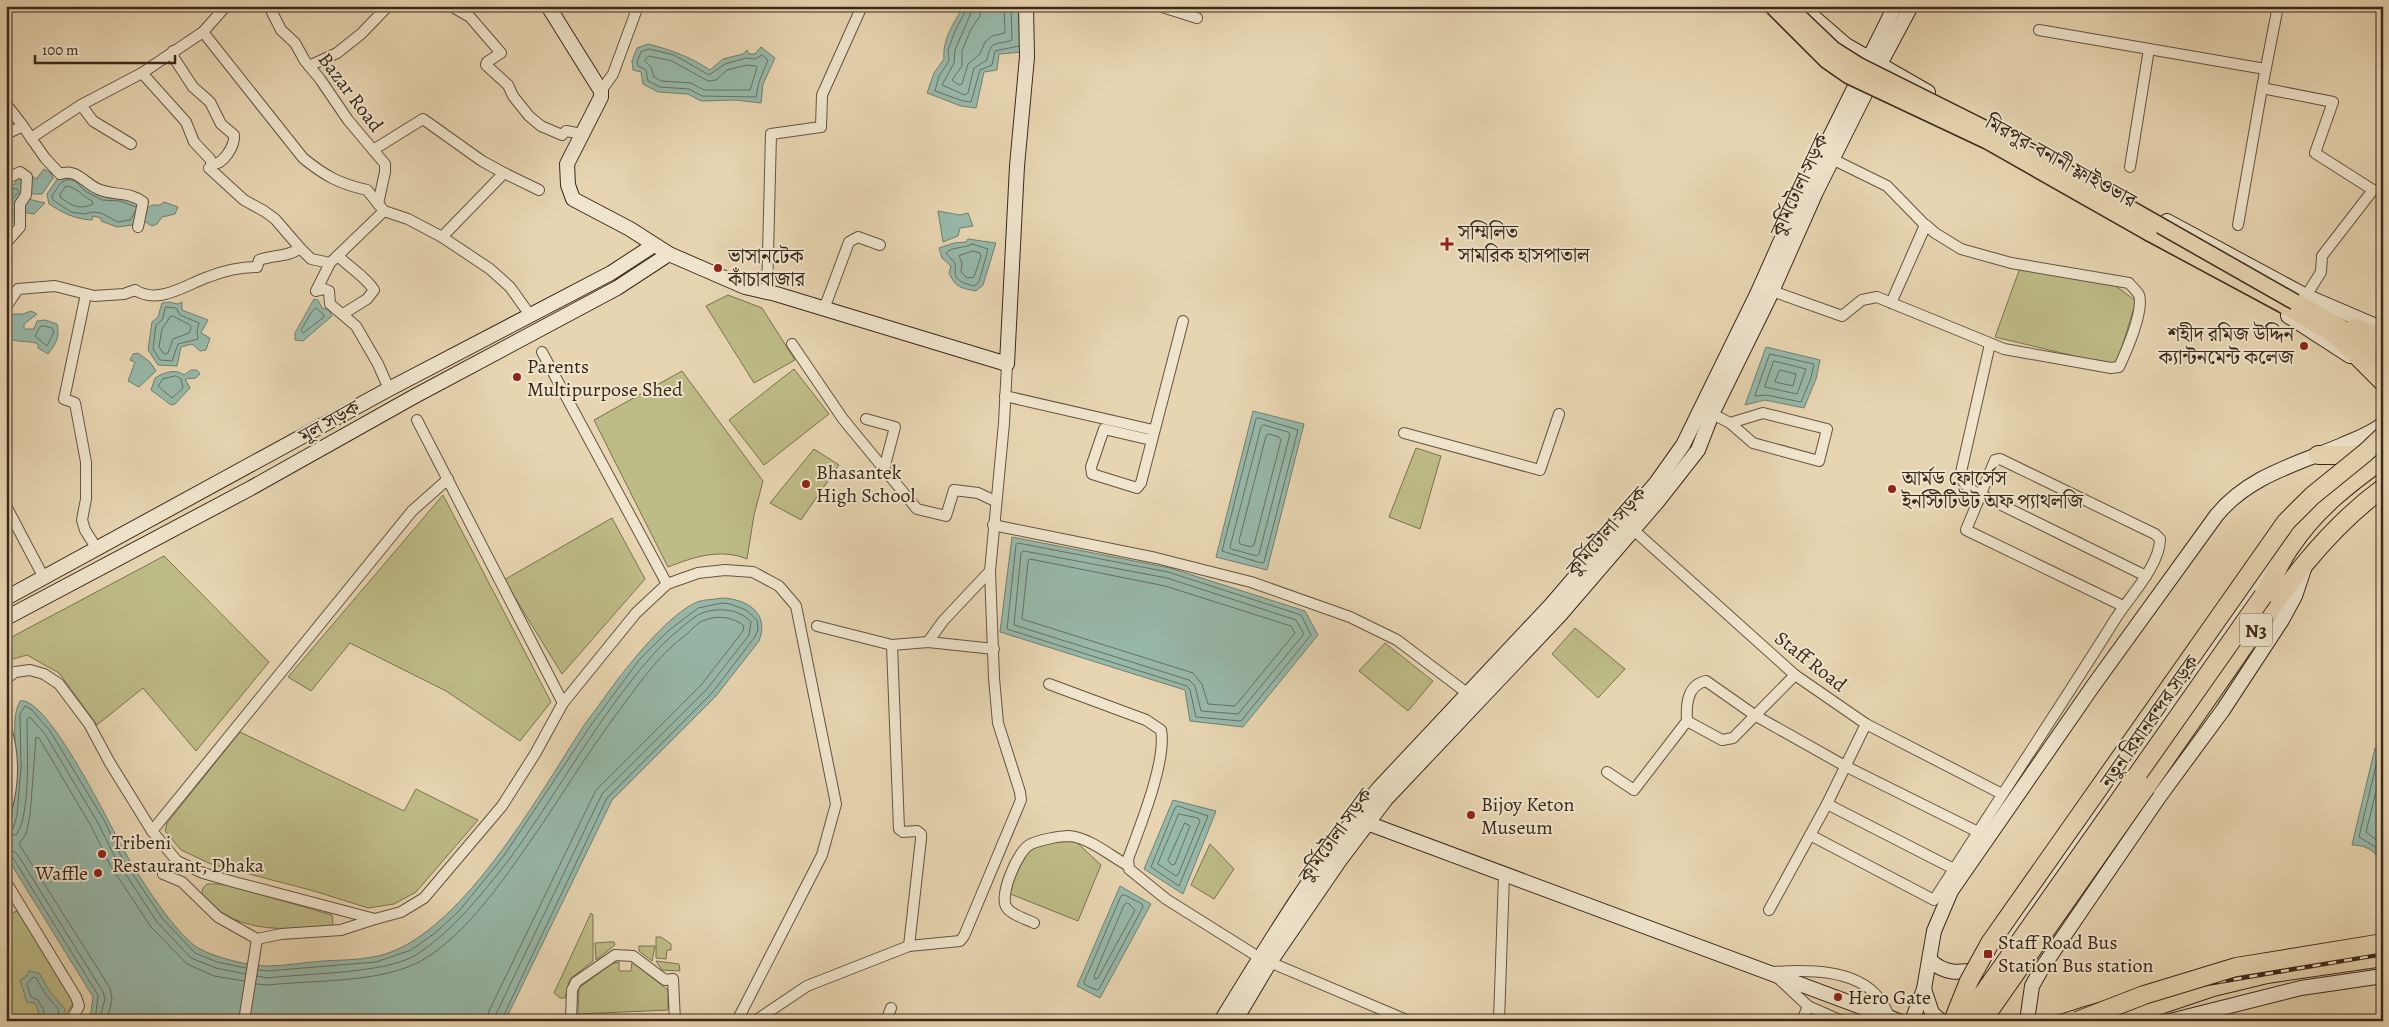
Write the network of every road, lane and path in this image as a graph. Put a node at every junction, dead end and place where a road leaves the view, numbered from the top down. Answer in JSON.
{"nodes":[{"id":1,"x":226,"y":6,"type":"edge"},
{"id":2,"x":269,"y":6,"type":"edge"},
{"id":3,"x":388,"y":6,"type":"edge"},
{"id":4,"x":451,"y":6,"type":"edge"},
{"id":5,"x":548,"y":6,"type":"edge"},
{"id":6,"x":638,"y":6,"type":"edge"},
{"id":7,"x":862,"y":6,"type":"edge"},
{"id":8,"x":1026,"y":6,"type":"edge"},
{"id":9,"x":1159,"y":6,"type":"edge"},
{"id":10,"x":1764,"y":6,"type":"edge"},
{"id":11,"x":1772,"y":6,"type":"edge"},
{"id":12,"x":1788,"y":6,"type":"edge"},
{"id":13,"x":1800,"y":6,"type":"edge"},
{"id":14,"x":1895,"y":6,"type":"edge"},
{"id":15,"x":1912,"y":6,"type":"edge"},
{"id":16,"x":2278,"y":6,"type":"edge"},
{"id":17,"x":1197,"y":18,"type":"dead end"},
{"id":18,"x":2039,"y":30,"type":"dead end"},
{"id":19,"x":203,"y":32,"type":"junction"},
{"id":20,"x":2149,"y":49,"type":"junction"},
{"id":21,"x":173,"y":51,"type":"junction"},
{"id":22,"x":1873,"y":63,"type":"junction"},
{"id":23,"x":309,"y":66,"type":"junction"},
{"id":24,"x":2265,"y":69,"type":"junction"},
{"id":25,"x":142,"y":72,"type":"junction"},
{"id":26,"x":1860,"y":88,"type":"junction"},
{"id":27,"x":2262,"y":88,"type":"junction"},
{"id":28,"x":601,"y":91,"type":"junction"},
{"id":29,"x":6,"y":104,"type":"edge"},
{"id":30,"x":81,"y":105,"type":"junction"},
{"id":31,"x":23,"y":126,"type":"junction"},
{"id":32,"x":6,"y":134,"type":"edge"},
{"id":33,"x":582,"y":134,"type":"junction"},
{"id":34,"x":30,"y":138,"type":"junction"},
{"id":35,"x":131,"y":144,"type":"dead end"},
{"id":36,"x":373,"y":150,"type":"junction"},
{"id":37,"x":1826,"y":156,"type":"junction"},
{"id":38,"x":212,"y":164,"type":"junction"},
{"id":39,"x":2130,"y":167,"type":"dead end"},
{"id":40,"x":504,"y":173,"type":"junction"},
{"id":41,"x":6,"y":179,"type":"edge"},
{"id":42,"x":539,"y":190,"type":"dead end"},
{"id":43,"x":381,"y":208,"type":"junction"},
{"id":44,"x":2238,"y":225,"type":"dead end"},
{"id":45,"x":138,"y":228,"type":"dead end"},
{"id":46,"x":442,"y":237,"type":"junction"},
{"id":47,"x":6,"y":243,"type":"edge"},
{"id":48,"x":654,"y":244,"type":"junction"},
{"id":49,"x":880,"y":245,"type":"dead end"},
{"id":50,"x":300,"y":248,"type":"junction"},
{"id":51,"x":669,"y":254,"type":"junction"},
{"id":52,"x":334,"y":259,"type":"junction"},
{"id":53,"x":1903,"y":277,"type":"junction"},
{"id":54,"x":1772,"y":291,"type":"junction"},
{"id":55,"x":86,"y":294,"type":"junction"},
{"id":56,"x":767,"y":294,"type":"junction"},
{"id":57,"x":1893,"y":299,"type":"junction"},
{"id":58,"x":2301,"y":299,"type":"junction"},
{"id":59,"x":6,"y":307,"type":"edge"},
{"id":60,"x":824,"y":309,"type":"junction"},
{"id":61,"x":343,"y":314,"type":"junction"},
{"id":62,"x":530,"y":315,"type":"junction"},
{"id":63,"x":1183,"y":321,"type":"dead end"},
{"id":64,"x":2383,"y":329,"type":"edge"},
{"id":65,"x":2383,"y":339,"type":"edge"},
{"id":66,"x":2341,"y":340,"type":"junction"},
{"id":67,"x":792,"y":344,"type":"dead end"},
{"id":68,"x":1990,"y":344,"type":"junction"},
{"id":69,"x":542,"y":352,"type":"dead end"},
{"id":70,"x":2383,"y":356,"type":"edge"},
{"id":71,"x":1007,"y":364,"type":"junction"},
{"id":72,"x":2383,"y":367,"type":"edge"},
{"id":73,"x":425,"y":372,"type":"junction"},
{"id":74,"x":2383,"y":383,"type":"edge"},
{"id":75,"x":434,"y":386,"type":"junction"},
{"id":76,"x":389,"y":389,"type":"junction"},
{"id":77,"x":1005,"y":396,"type":"junction"},
{"id":78,"x":1707,"y":411,"type":"junction"},
{"id":79,"x":1559,"y":414,"type":"dead end"},
{"id":80,"x":866,"y":419,"type":"dead end"},
{"id":81,"x":417,"y":420,"type":"dead end"},
{"id":82,"x":1730,"y":423,"type":"junction"},
{"id":83,"x":2383,"y":424,"type":"edge"},
{"id":84,"x":1404,"y":434,"type":"dead end"},
{"id":85,"x":1152,"y":435,"type":"junction"},
{"id":86,"x":2383,"y":436,"type":"edge"},
{"id":87,"x":2383,"y":453,"type":"edge"},
{"id":88,"x":2318,"y":455,"type":"junction"},
{"id":89,"x":2383,"y":459,"type":"edge"},
{"id":90,"x":884,"y":469,"type":"junction"},
{"id":91,"x":448,"y":479,"type":"junction"},
{"id":92,"x":2383,"y":488,"type":"edge"},
{"id":93,"x":1981,"y":495,"type":"junction"},
{"id":94,"x":995,"y":501,"type":"junction"},
{"id":95,"x":6,"y":506,"type":"edge"},
{"id":96,"x":993,"y":525,"type":"junction"},
{"id":97,"x":1628,"y":525,"type":"junction"},
{"id":98,"x":2290,"y":548,"type":"junction"},
{"id":99,"x":97,"y":549,"type":"junction"},
{"id":100,"x":2305,"y":564,"type":"junction"},
{"id":101,"x":990,"y":571,"type":"junction"},
{"id":102,"x":2146,"y":576,"type":"junction"},
{"id":103,"x":44,"y":578,"type":"junction"},
{"id":104,"x":667,"y":584,"type":"junction"},
{"id":105,"x":6,"y":598,"type":"edge"},
{"id":106,"x":2124,"y":606,"type":"junction"},
{"id":107,"x":6,"y":618,"type":"edge"},
{"id":108,"x":817,"y":626,"type":"dead end"},
{"id":109,"x":928,"y":642,"type":"junction"},
{"id":110,"x":892,"y":645,"type":"junction"},
{"id":111,"x":994,"y":649,"type":"junction"},
{"id":112,"x":1795,"y":676,"type":"junction"},
{"id":113,"x":6,"y":684,"type":"edge"},
{"id":114,"x":1048,"y":684,"type":"dead end"},
{"id":115,"x":1467,"y":693,"type":"junction"},
{"id":116,"x":563,"y":703,"type":"junction"},
{"id":117,"x":1756,"y":716,"type":"junction"},
{"id":118,"x":1687,"y":721,"type":"junction"},
{"id":119,"x":1866,"y":724,"type":"junction"},
{"id":120,"x":6,"y":728,"type":"edge"},
{"id":121,"x":1845,"y":766,"type":"junction"},
{"id":122,"x":1608,"y":772,"type":"dead end"},
{"id":123,"x":2002,"y":794,"type":"junction"},
{"id":124,"x":1827,"y":804,"type":"junction"},
{"id":125,"x":6,"y":811,"type":"edge"},
{"id":126,"x":1354,"y":818,"type":"junction"},
{"id":127,"x":1951,"y":819,"type":"junction"},
{"id":128,"x":1368,"y":823,"type":"junction"},
{"id":129,"x":152,"y":831,"type":"junction"},
{"id":130,"x":1810,"y":835,"type":"junction"},
{"id":131,"x":1899,"y":841,"type":"junction"},
{"id":132,"x":1128,"y":865,"type":"junction"},
{"id":133,"x":203,"y":873,"type":"junction"},
{"id":134,"x":163,"y":874,"type":"dead end"},
{"id":135,"x":1504,"y":875,"type":"junction"},
{"id":136,"x":6,"y":882,"type":"edge"},
{"id":137,"x":192,"y":891,"type":"junction"},
{"id":138,"x":2042,"y":892,"type":"junction"},
{"id":139,"x":1769,"y":910,"type":"dead end"},
{"id":140,"x":2080,"y":912,"type":"junction"},
{"id":141,"x":375,"y":919,"type":"junction"},
{"id":142,"x":2023,"y":920,"type":"junction"},
{"id":143,"x":1034,"y":923,"type":"dead end"},
{"id":144,"x":257,"y":939,"type":"junction"},
{"id":145,"x":2058,"y":943,"type":"junction"},
{"id":146,"x":2383,"y":944,"type":"edge"},
{"id":147,"x":909,"y":946,"type":"junction"},
{"id":148,"x":2383,"y":957,"type":"edge"},
{"id":149,"x":1265,"y":960,"type":"junction"},
{"id":150,"x":1930,"y":960,"type":"junction"},
{"id":151,"x":1990,"y":968,"type":"junction"},
{"id":152,"x":1772,"y":972,"type":"junction"},
{"id":153,"x":2383,"y":976,"type":"edge"},
{"id":154,"x":2018,"y":978,"type":"junction"},
{"id":155,"x":2032,"y":986,"type":"junction"},
{"id":156,"x":1924,"y":988,"type":"junction"},
{"id":157,"x":1808,"y":1006,"type":"junction"},
{"id":158,"x":891,"y":1008,"type":"dead end"},
{"id":159,"x":1891,"y":1019,"type":"edge"},
{"id":160,"x":71,"y":1021,"type":"edge"},
{"id":161,"x":244,"y":1021,"type":"edge"},
{"id":162,"x":571,"y":1021,"type":"edge"},
{"id":163,"x":675,"y":1021,"type":"edge"},
{"id":164,"x":737,"y":1021,"type":"edge"},
{"id":165,"x":755,"y":1021,"type":"edge"},
{"id":166,"x":886,"y":1021,"type":"edge"},
{"id":167,"x":1221,"y":1021,"type":"edge"},
{"id":168,"x":1235,"y":1021,"type":"edge"},
{"id":169,"x":1410,"y":1021,"type":"edge"},
{"id":170,"x":1499,"y":1021,"type":"edge"},
{"id":171,"x":1802,"y":1021,"type":"edge"},
{"id":172,"x":1842,"y":1021,"type":"edge"},
{"id":173,"x":1912,"y":1021,"type":"edge"},
{"id":174,"x":1941,"y":1021,"type":"edge"},
{"id":175,"x":1953,"y":1021,"type":"edge"},
{"id":176,"x":1964,"y":1021,"type":"edge"},
{"id":177,"x":1983,"y":1021,"type":"edge"},
{"id":178,"x":2027,"y":1021,"type":"edge"},
{"id":179,"x":2077,"y":1021,"type":"edge"},
{"id":180,"x":2112,"y":1021,"type":"edge"},
{"id":181,"x":2170,"y":1021,"type":"edge"}],
"edges":[{"from":1,"to":19,"type":"street"},
{"from":2,"to":23,"type":"street","name":"Bazar Road"},
{"from":3,"to":23,"type":"street"},
{"from":4,"to":33,"type":"street"},
{"from":5,"to":28,"type":"main road"},
{"from":6,"to":28,"type":"street"},
{"from":7,"to":56,"type":"street"},
{"from":8,"to":71,"type":"main road"},
{"from":9,"to":17,"type":"street"},
{"from":10,"to":26,"type":"main road"},
{"from":11,"to":66,"type":"main road","name":"মিরপুর-বনানী ফ্লাইওভার","bridge":true},
{"from":12,"to":58,"type":"main road","name":"মিরপুর-বনানী ফ্লাইওভার","bridge":true},
{"from":13,"to":22,"type":"main road"},
{"from":14,"to":22,"type":"main road","name":"কুর্মিটোলা সড়ক"},
{"from":15,"to":22,"type":"main road","name":"কুর্মিটোলা সড়ক"},
{"from":16,"to":24,"type":"street"},
{"from":18,"to":20,"type":"street"},
{"from":19,"to":21,"type":"street"},
{"from":19,"to":43,"type":"street"},
{"from":20,"to":24,"type":"street"},
{"from":20,"to":39,"type":"street"},
{"from":21,"to":25,"type":"street"},
{"from":21,"to":38,"type":"street"},
{"from":22,"to":26,"type":"main road","name":"কুর্মিটোলা সড়ক"},
{"from":22,"to":58,"type":"main road"},
{"from":23,"to":36,"type":"street","name":"Bazar Road"},
{"from":24,"to":27,"type":"street"},
{"from":25,"to":30,"type":"street"},
{"from":25,"to":38,"type":"street"},
{"from":26,"to":37,"type":"main road","name":"কুর্মিটোলা সড়ক"},
{"from":26,"to":74,"type":"main road"},
{"from":27,"to":44,"type":"street"},
{"from":27,"to":58,"type":"street"},
{"from":28,"to":33,"type":"main road"},
{"from":29,"to":31,"type":"street"},
{"from":30,"to":34,"type":"street"},
{"from":30,"to":35,"type":"street"},
{"from":31,"to":32,"type":"street"},
{"from":31,"to":34,"type":"street"},
{"from":33,"to":48,"type":"main road"},
{"from":34,"to":45,"type":"street"},
{"from":36,"to":40,"type":"street"},
{"from":36,"to":43,"type":"street","name":"Bazar Road"},
{"from":37,"to":53,"type":"street"},
{"from":37,"to":54,"type":"main road","name":"কুর্মিটোলা সড়ক"},
{"from":37,"to":78,"type":"main road","name":"কুর্মিটোলা সড়ক"},
{"from":38,"to":50,"type":"street"},
{"from":40,"to":42,"type":"street"},
{"from":40,"to":46,"type":"street"},
{"from":41,"to":47,"type":"street"},
{"from":43,"to":46,"type":"street"},
{"from":43,"to":52,"type":"street"},
{"from":46,"to":62,"type":"street"},
{"from":48,"to":51,"type":"main road"},
{"from":48,"to":62,"type":"main road","name":"মূল সড়ক"},
{"from":49,"to":60,"type":"street"},
{"from":50,"to":52,"type":"street"},
{"from":50,"to":55,"type":"street"},
{"from":51,"to":56,"type":"main road"},
{"from":51,"to":75,"type":"main road","name":"মূল সড়ক"},
{"from":52,"to":61,"type":"street"},
{"from":52,"to":61,"type":"street"},
{"from":53,"to":57,"type":"street"},
{"from":53,"to":68,"type":"street"},
{"from":54,"to":57,"type":"street"},
{"from":54,"to":78,"type":"main road","name":"কুর্মিটোলা সড়ক"},
{"from":55,"to":59,"type":"street"},
{"from":55,"to":99,"type":"street"},
{"from":56,"to":60,"type":"main road"},
{"from":57,"to":68,"type":"street"},
{"from":58,"to":64,"type":"main road"},
{"from":58,"to":65,"type":"highway"},
{"from":58,"to":70,"type":"highway"},
{"from":60,"to":71,"type":"main road"},
{"from":61,"to":76,"type":"street"},
{"from":62,"to":73,"type":"main road","name":"মূল সড়ক"},
{"from":63,"to":85,"type":"street"},
{"from":66,"to":72,"type":"highway"},
{"from":66,"to":74,"type":"highway"},
{"from":67,"to":90,"type":"street"},
{"from":68,"to":93,"type":"street"},
{"from":69,"to":104,"type":"street"},
{"from":71,"to":77,"type":"street"},
{"from":73,"to":75,"type":"main road"},
{"from":73,"to":76,"type":"main road","name":"মূল সড়ক"},
{"from":75,"to":107,"type":"main road","name":"মূল সড়ক"},
{"from":76,"to":99,"type":"main road","name":"মূল সড়ক"},
{"from":77,"to":85,"type":"street"},
{"from":77,"to":94,"type":"street"},
{"from":78,"to":82,"type":"street"},
{"from":78,"to":97,"type":"main road","name":"কুর্মিটোলা সড়ক"},
{"from":79,"to":84,"type":"street"},
{"from":80,"to":90,"type":"street"},
{"from":81,"to":91,"type":"street"},
{"from":82,"to":82,"type":"street"},
{"from":83,"to":88,"type":"main road"},
{"from":85,"to":85,"type":"street"},
{"from":86,"to":175,"type":"highway","bridge":true},
{"from":87,"to":88,"type":"highway"},
{"from":88,"to":150,"type":"main road"},
{"from":89,"to":98,"type":"highway","name":"নতুন বিমানবন্দর সড়ক","number":"N3"},
{"from":90,"to":94,"type":"street"},
{"from":91,"to":116,"type":"street"},
{"from":91,"to":129,"type":"street"},
{"from":92,"to":100,"type":"highway","name":"নতুন বিমানবন্দর সড়ক","number":"N3"},
{"from":93,"to":102,"type":"street"},
{"from":93,"to":102,"type":"street"},
{"from":93,"to":106,"type":"street"},
{"from":94,"to":96,"type":"street"},
{"from":95,"to":103,"type":"street"},
{"from":96,"to":101,"type":"street"},
{"from":96,"to":115,"type":"street"},
{"from":97,"to":112,"type":"street","name":"Staff Road"},
{"from":97,"to":115,"type":"main road","name":"কুর্মিটোলা সড়ক"},
{"from":97,"to":128,"type":"main road","name":"কুর্মিটোলা সড়ক"},
{"from":98,"to":138,"type":"main road"},
{"from":98,"to":176,"type":"highway","name":"নতুন বিমানবন্দর সড়ক","number":"N3","bridge":true},
{"from":99,"to":103,"type":"main road","name":"মূল সড়ক"},
{"from":100,"to":140,"type":"main road"},
{"from":100,"to":177,"type":"highway","name":"নতুন বিমানবন্দর সড়ক","number":"N3","bridge":true},
{"from":101,"to":109,"type":"street"},
{"from":101,"to":111,"type":"street"},
{"from":102,"to":106,"type":"street"},
{"from":103,"to":105,"type":"main road","name":"মূল সড়ক"},
{"from":104,"to":116,"type":"street"},
{"from":104,"to":164,"type":"street"},
{"from":106,"to":123,"type":"street"},
{"from":108,"to":110,"type":"street"},
{"from":109,"to":110,"type":"street"},
{"from":109,"to":111,"type":"street"},
{"from":110,"to":147,"type":"street"},
{"from":111,"to":147,"type":"street"},
{"from":112,"to":117,"type":"street"},
{"from":112,"to":119,"type":"street","name":"Staff Road"},
{"from":113,"to":129,"type":"street"},
{"from":114,"to":132,"type":"street"},
{"from":115,"to":126,"type":"main road","name":"কুর্মিটোলা সড়ক"},
{"from":116,"to":141,"type":"street"},
{"from":117,"to":118,"type":"street"},
{"from":117,"to":118,"type":"street"},
{"from":117,"to":121,"type":"street"},
{"from":118,"to":122,"type":"street"},
{"from":119,"to":121,"type":"street"},
{"from":119,"to":123,"type":"street","name":"Staff Road"},
{"from":120,"to":125,"type":"street"},
{"from":121,"to":124,"type":"street"},
{"from":121,"to":127,"type":"street"},
{"from":123,"to":127,"type":"street"},
{"from":124,"to":130,"type":"street"},
{"from":124,"to":131,"type":"street"},
{"from":126,"to":128,"type":"main road"},
{"from":126,"to":149,"type":"main road","name":"কুর্মিটোলা সড়ক"},
{"from":127,"to":131,"type":"street"},
{"from":128,"to":135,"type":"main road"},
{"from":128,"to":149,"type":"main road","name":"কুর্মিটোলা সড়ক"},
{"from":129,"to":133,"type":"street"},
{"from":130,"to":131,"type":"street"},
{"from":130,"to":139,"type":"street"},
{"from":132,"to":143,"type":"street"},
{"from":132,"to":149,"type":"street"},
{"from":133,"to":137,"type":"street"},
{"from":133,"to":141,"type":"street"},
{"from":134,"to":137,"type":"street"},
{"from":135,"to":152,"type":"main road"},
{"from":135,"to":170,"type":"street"},
{"from":136,"to":160,"type":"street"},
{"from":137,"to":144,"type":"street"},
{"from":138,"to":140,"type":"main road"},
{"from":138,"to":142,"type":"main road"},
{"from":140,"to":145,"type":"main road"},
{"from":141,"to":144,"type":"street"},
{"from":142,"to":145,"type":"main road"},
{"from":142,"to":151,"type":"main road"},
{"from":144,"to":161,"type":"street"},
{"from":145,"to":155,"type":"main road"},
{"from":146,"to":179,"type":"highway","bridge":true},
{"from":147,"to":165,"type":"street"},
{"from":148,"to":180,"type":"highway"},
{"from":149,"to":167,"type":"main road","name":"কুর্মিটোলা সড়ক"},
{"from":149,"to":168,"type":"main road","name":"কুর্মিটোলা সড়ক"},
{"from":149,"to":169,"type":"street"},
{"from":150,"to":151,"type":"main road"},
{"from":150,"to":156,"type":"main road"},
{"from":151,"to":154,"type":"main road"},
{"from":152,"to":157,"type":"street"},
{"from":152,"to":159,"type":"main road"},
{"from":152,"to":159,"type":"street"},
{"from":153,"to":181,"type":"main road"},
{"from":154,"to":155,"type":"main road"},
{"from":154,"to":177,"type":"main road"},
{"from":155,"to":178,"type":"main road"},
{"from":156,"to":173,"type":"main road"},
{"from":156,"to":174,"type":"main road"},
{"from":157,"to":171,"type":"street"},
{"from":157,"to":172,"type":"street"},
{"from":158,"to":166,"type":"street"},
{"from":162,"to":163,"type":"street"}]}
